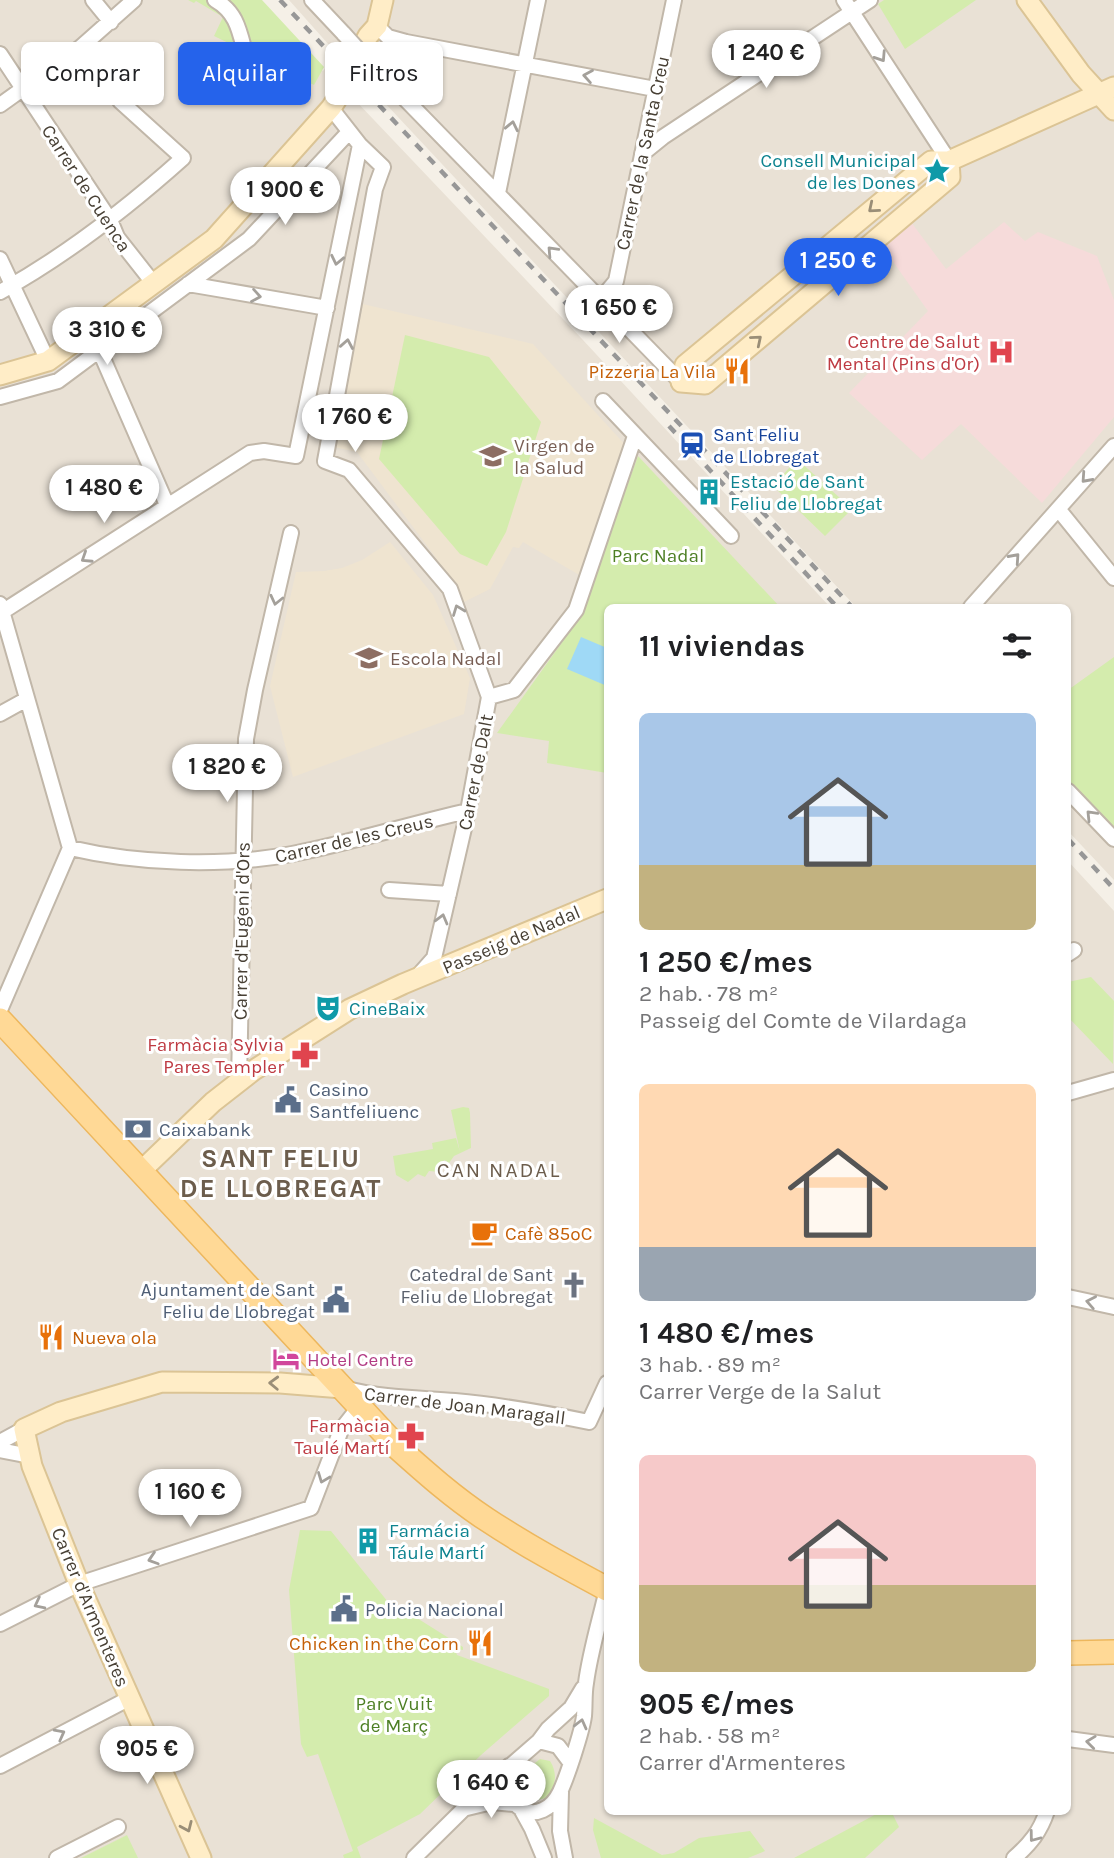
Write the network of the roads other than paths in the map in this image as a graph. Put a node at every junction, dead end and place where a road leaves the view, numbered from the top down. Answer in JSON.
{"nodes":[{"id":1,"x":93,"y":0,"type":"edge"},
{"id":2,"x":134,"y":0,"type":"edge"},
{"id":3,"x":215,"y":0,"type":"edge"},
{"id":4,"x":313,"y":0,"type":"edge"},
{"id":5,"x":383,"y":0,"type":"edge"},
{"id":6,"x":538,"y":0,"type":"edge"},
{"id":7,"x":674,"y":0,"type":"edge"},
{"id":8,"x":844,"y":0,"type":"edge"},
{"id":9,"x":870,"y":0,"type":"edge"},
{"id":10,"x":1027,"y":0,"type":"edge"},
{"id":11,"x":852,"y":13,"type":"junction"},
{"id":12,"x":111,"y":22,"type":"junction"},
{"id":13,"x":377,"y":26,"type":"junction"},
{"id":14,"x":87,"y":42,"type":"edge"},
{"id":15,"x":242,"y":42,"type":"edge"},
{"id":16,"x":0,"y":54,"type":"edge"},
{"id":17,"x":525,"y":65,"type":"junction"},
{"id":18,"x":21,"y":88,"type":"edge"},
{"id":19,"x":655,"y":89,"type":"junction"},
{"id":20,"x":1107,"y":90,"type":"edge"},
{"id":21,"x":21,"y":92,"type":"edge"},
{"id":22,"x":0,"y":105,"type":"edge"},
{"id":23,"x":32,"y":105,"type":"edge"},
{"id":24,"x":124,"y":105,"type":"edge"},
{"id":25,"x":331,"y":108,"type":"junction"},
{"id":26,"x":1114,"y":110,"type":"edge"},
{"id":27,"x":349,"y":132,"type":"junction"},
{"id":28,"x":360,"y":145,"type":"junction"},
{"id":29,"x":642,"y":154,"type":"junction"},
{"id":30,"x":949,"y":161,"type":"junction"},
{"id":31,"x":498,"y":193,"type":"junction"},
{"id":32,"x":110,"y":220,"type":"junction"},
{"id":33,"x":0,"y":259,"type":"edge"},
{"id":34,"x":154,"y":284,"type":"junction"},
{"id":35,"x":188,"y":284,"type":"junction"},
{"id":36,"x":7,"y":288,"type":"edge"},
{"id":37,"x":600,"y":300,"type":"junction"},
{"id":38,"x":327,"y":307,"type":"junction"},
{"id":39,"x":91,"y":331,"type":"junction"},
{"id":40,"x":100,"y":350,"type":"junction"},
{"id":41,"x":48,"y":361,"type":"junction"},
{"id":42,"x":0,"y":375,"type":"edge"},
{"id":43,"x":681,"y":382,"type":"junction"},
{"id":44,"x":0,"y":397,"type":"edge"},
{"id":45,"x":603,"y":401,"type":"dead end"},
{"id":46,"x":635,"y":436,"type":"junction"},
{"id":47,"x":1114,"y":446,"type":"edge"},
{"id":48,"x":167,"y":505,"type":"junction"},
{"id":49,"x":1059,"y":510,"type":"junction"},
{"id":50,"x":291,"y":533,"type":"dead end"},
{"id":51,"x":731,"y":536,"type":"dead end"},
{"id":52,"x":1114,"y":578,"type":"edge"},
{"id":53,"x":974,"y":604,"type":"edge"},
{"id":54,"x":1,"y":608,"type":"edge"},
{"id":55,"x":489,"y":697,"type":"junction"},
{"id":56,"x":27,"y":699,"type":"junction"},
{"id":57,"x":0,"y":714,"type":"edge"},
{"id":58,"x":1071,"y":794,"type":"edge"},
{"id":59,"x":468,"y":811,"type":"junction"},
{"id":60,"x":1114,"y":839,"type":"edge"},
{"id":61,"x":70,"y":848,"type":"junction"},
{"id":62,"x":244,"y":859,"type":"junction"},
{"id":63,"x":389,"y":890,"type":"dead end"},
{"id":64,"x":449,"y":894,"type":"junction"},
{"id":65,"x":604,"y":900,"type":"edge"},
{"id":66,"x":415,"y":980,"type":"junction"},
{"id":67,"x":1,"y":1010,"type":"edge"},
{"id":68,"x":1114,"y":1080,"type":"edge"},
{"id":69,"x":239,"y":1082,"type":"junction"},
{"id":70,"x":1071,"y":1092,"type":"edge"},
{"id":71,"x":141,"y":1171,"type":"junction"},
{"id":72,"x":1071,"y":1298,"type":"edge"},
{"id":73,"x":1114,"y":1307,"type":"edge"},
{"id":74,"x":342,"y":1388,"type":"junction"},
{"id":75,"x":604,"y":1389,"type":"edge"},
{"id":76,"x":359,"y":1407,"type":"junction"},
{"id":77,"x":24,"y":1429,"type":"junction"},
{"id":78,"x":0,"y":1442,"type":"edge"},
{"id":79,"x":0,"y":1450,"type":"edge"},
{"id":80,"x":30,"y":1456,"type":"junction"},
{"id":81,"x":79,"y":1584,"type":"junction"},
{"id":82,"x":604,"y":1587,"type":"edge"},
{"id":83,"x":604,"y":1603,"type":"edge"},
{"id":84,"x":0,"y":1624,"type":"edge"},
{"id":85,"x":1114,"y":1652,"type":"edge"},
{"id":86,"x":1071,"y":1653,"type":"edge"},
{"id":87,"x":586,"y":1684,"type":"junction"},
{"id":88,"x":130,"y":1698,"type":"junction"},
{"id":89,"x":1071,"y":1740,"type":"edge"},
{"id":90,"x":539,"y":1741,"type":"junction"},
{"id":91,"x":1114,"y":1745,"type":"edge"},
{"id":92,"x":570,"y":1762,"type":"junction"},
{"id":93,"x":0,"y":1766,"type":"edge"},
{"id":94,"x":509,"y":1766,"type":"junction"},
{"id":95,"x":561,"y":1790,"type":"junction"},
{"id":96,"x":518,"y":1807,"type":"junction"},
{"id":97,"x":466,"y":1809,"type":"junction"},
{"id":98,"x":1046,"y":1815,"type":"edge"},
{"id":99,"x":118,"y":1826,"type":"dead end"},
{"id":100,"x":532,"y":1829,"type":"junction"},
{"id":101,"x":560,"y":1831,"type":"junction"},
{"id":102,"x":57,"y":1858,"type":"edge"},
{"id":103,"x":201,"y":1858,"type":"edge"},
{"id":104,"x":414,"y":1858,"type":"edge"},
{"id":105,"x":544,"y":1858,"type":"edge"},
{"id":106,"x":565,"y":1858,"type":"edge"},
{"id":107,"x":1014,"y":1858,"type":"edge"}],
"edges":[{"from":1,"to":12,"type":"street"},
{"from":2,"to":12,"type":"street"},
{"from":3,"to":15,"type":"street"},
{"from":4,"to":31,"type":"street","bridge":true},
{"from":5,"to":13,"type":"street"},
{"from":6,"to":17,"type":"street"},
{"from":7,"to":19,"type":"street","name":"Carrer de la Santa Creu"},
{"from":8,"to":11,"type":"street"},
{"from":9,"to":11,"type":"street"},
{"from":10,"to":20,"type":"street"},
{"from":11,"to":29,"type":"street"},
{"from":11,"to":30,"type":"street","one_way":true},
{"from":12,"to":14,"type":"street"},
{"from":13,"to":17,"type":"street"},
{"from":13,"to":25,"type":"street"},
{"from":16,"to":18,"type":"street","name":"Carrer de Cuenca"},
{"from":19,"to":17,"type":"street","one_way":true},
{"from":31,"to":17,"type":"street","one_way":true},
{"from":19,"to":29,"type":"street","name":"Carrer de la Santa Creu"},
{"from":20,"to":26,"type":"street"},
{"from":20,"to":30,"type":"street"},
{"from":21,"to":22,"type":"street"},
{"from":23,"to":32,"type":"street","name":"Carrer de Cuenca"},
{"from":24,"to":32,"type":"street"},
{"from":25,"to":27,"type":"street"},
{"from":25,"to":34,"type":"street"},
{"from":27,"to":28,"type":"street"},
{"from":27,"to":35,"type":"street"},
{"from":28,"to":38,"type":"street","one_way":true},
{"from":55,"to":28,"type":"street","one_way":true},
{"from":29,"to":37,"type":"street","name":"Carrer de la Santa Creu"},
{"from":30,"to":43,"type":"street","one_way":true},
{"from":43,"to":30,"type":"street","one_way":true},
{"from":37,"to":31,"type":"street","one_way":true},
{"from":32,"to":34,"type":"street","name":"Carrer de Cuenca"},
{"from":32,"to":36,"type":"street"},
{"from":33,"to":36,"type":"street"},
{"from":34,"to":39,"type":"street"},
{"from":35,"to":38,"type":"street","one_way":true},
{"from":35,"to":40,"type":"street"},
{"from":36,"to":41,"type":"street"},
{"from":37,"to":43,"type":"street"},
{"from":38,"to":48,"type":"street"},
{"from":39,"to":40,"type":"street"},
{"from":39,"to":41,"type":"street"},
{"from":40,"to":44,"type":"street"},
{"from":40,"to":48,"type":"street"},
{"from":41,"to":42,"type":"street"},
{"from":45,"to":46,"type":"street"},
{"from":46,"to":51,"type":"street"},
{"from":46,"to":55,"type":"street","name":"Carrer de Dalt"},
{"from":47,"to":49,"type":"street","one_way":true},
{"from":48,"to":54,"type":"street","one_way":true},
{"from":49,"to":52,"type":"street"},
{"from":53,"to":49,"type":"street","one_way":true},
{"from":50,"to":62,"type":"street","name":"Carrer d'Eugeni d'Ors","one_way":true},
{"from":54,"to":56,"type":"street"},
{"from":55,"to":59,"type":"street","name":"Carrer de Dalt"},
{"from":56,"to":57,"type":"street"},
{"from":56,"to":61,"type":"street"},
{"from":60,"to":58,"type":"street","one_way":true},
{"from":59,"to":62,"type":"street","name":"Carrer de les Creus"},
{"from":59,"to":64,"type":"street","name":"Carrer de Dalt"},
{"from":61,"to":62,"type":"street","name":"Carrer de les Creus"},
{"from":61,"to":67,"type":"street"},
{"from":62,"to":69,"type":"street","name":"Carrer d'Eugeni d'Ors"},
{"from":63,"to":64,"type":"street"},
{"from":66,"to":64,"type":"street","name":"Carrer de Dalt","one_way":true},
{"from":65,"to":66,"type":"street","name":"Passeig de Nadal"},
{"from":66,"to":69,"type":"street","name":"Passeig de Nadal"},
{"from":67,"to":71,"type":"main road"},
{"from":68,"to":70,"type":"street"},
{"from":69,"to":71,"type":"street","name":"Passeig de Nadal"},
{"from":71,"to":74,"type":"main road"},
{"from":73,"to":72,"type":"street","one_way":true},
{"from":74,"to":75,"type":"street","name":"Carrer de Joan Maragall"},
{"from":74,"to":76,"type":"main road"},
{"from":74,"to":77,"type":"street","one_way":true},
{"from":76,"to":81,"type":"street","one_way":true},
{"from":76,"to":82,"type":"main road"},
{"from":77,"to":78,"type":"street"},
{"from":77,"to":80,"type":"street","name":"Carrer d'Armenteres"},
{"from":79,"to":80,"type":"street"},
{"from":80,"to":81,"type":"street","name":"Carrer d'Armenteres"},
{"from":81,"to":84,"type":"street","one_way":true},
{"from":81,"to":88,"type":"street","name":"Carrer d'Armenteres"},
{"from":83,"to":87,"type":"street"},
{"from":85,"to":86,"type":"main road"},
{"from":87,"to":90,"type":"street"},
{"from":92,"to":87,"type":"street","one_way":true},
{"from":93,"to":88,"type":"street","one_way":true},
{"from":88,"to":103,"type":"street","name":"Carrer d'Armenteres","one_way":true},
{"from":91,"to":89,"type":"street","one_way":true},
{"from":90,"to":92,"type":"street"},
{"from":90,"to":94,"type":"street"},
{"from":92,"to":95,"type":"street"},
{"from":94,"to":96,"type":"street"},
{"from":94,"to":97,"type":"street"},
{"from":95,"to":96,"type":"street"},
{"from":95,"to":101,"type":"street"},
{"from":96,"to":97,"type":"street"},
{"from":96,"to":100,"type":"street"},
{"from":97,"to":104,"type":"street"},
{"from":98,"to":107,"type":"street","one_way":true},
{"from":99,"to":102,"type":"street"},
{"from":100,"to":101,"type":"street"},
{"from":100,"to":105,"type":"street"},
{"from":101,"to":106,"type":"street"}]}
